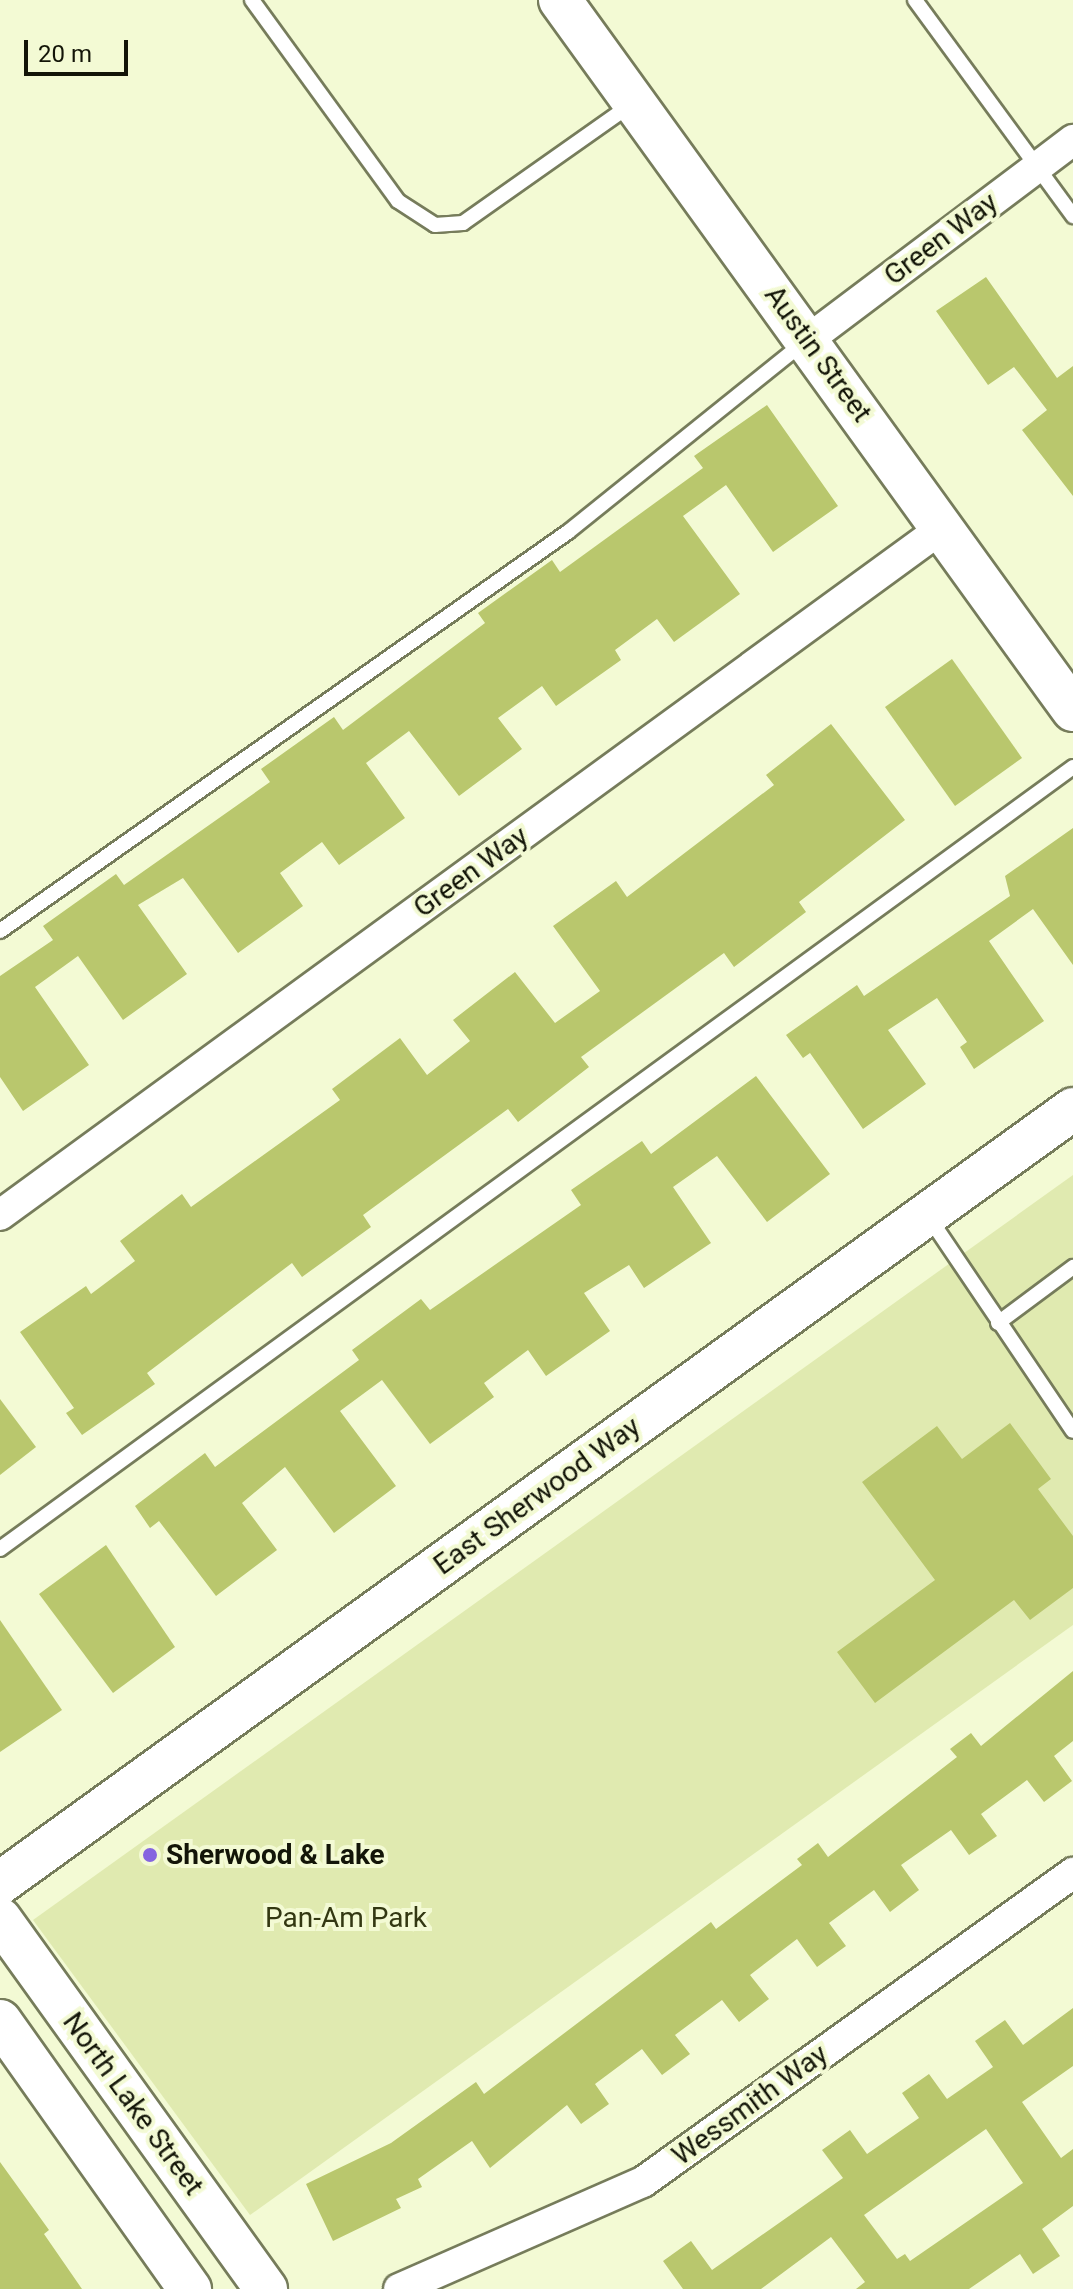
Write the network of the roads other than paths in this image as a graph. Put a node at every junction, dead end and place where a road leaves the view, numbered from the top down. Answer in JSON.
{"nodes":[{"id":1,"x":252,"y":0,"type":"edge"},
{"id":2,"x":560,"y":0,"type":"edge"},
{"id":3,"x":915,"y":0,"type":"edge"},
{"id":4,"x":634,"y":102,"type":"junction"},
{"id":5,"x":1073,"y":140,"type":"edge"},
{"id":6,"x":1037,"y":166,"type":"junction"},
{"id":7,"x":1073,"y":216,"type":"edge"},
{"id":8,"x":809,"y":339,"type":"junction"},
{"id":9,"x":942,"y":528,"type":"junction"},
{"id":10,"x":1073,"y":710,"type":"edge"},
{"id":11,"x":1073,"y":767,"type":"edge"},
{"id":12,"x":0,"y":931,"type":"edge"},
{"id":13,"x":1073,"y":1109,"type":"edge"},
{"id":14,"x":927,"y":1214,"type":"junction"},
{"id":15,"x":0,"y":1215,"type":"edge"},
{"id":16,"x":1073,"y":1267,"type":"edge"},
{"id":17,"x":998,"y":1323,"type":"junction"},
{"id":18,"x":1073,"y":1431,"type":"edge"},
{"id":19,"x":0,"y":1549,"type":"edge"},
{"id":20,"x":1073,"y":1873,"type":"edge"},
{"id":21,"x":0,"y":1883,"type":"edge"},
{"id":22,"x":0,"y":1919,"type":"edge"},
{"id":23,"x":0,"y":2021,"type":"edge"},
{"id":24,"x":190,"y":2289,"type":"edge"},
{"id":25,"x":266,"y":2289,"type":"edge"},
{"id":26,"x":399,"y":2289,"type":"edge"}],
"edges":[{"from":1,"to":4,"type":"lane"},
{"from":2,"to":4,"type":"street","name":"Austin Street"},
{"from":3,"to":6,"type":"lane"},
{"from":4,"to":8,"type":"street","name":"Austin Street"},
{"from":5,"to":6,"type":"street","name":"Green Way"},
{"from":6,"to":7,"type":"lane"},
{"from":6,"to":8,"type":"street","name":"Green Way"},
{"from":8,"to":9,"type":"street","name":"Austin Street"},
{"from":8,"to":12,"type":"lane"},
{"from":9,"to":10,"type":"street","name":"Austin Street"},
{"from":9,"to":15,"type":"street","name":"Green Way"},
{"from":11,"to":19,"type":"lane"},
{"from":13,"to":14,"type":"street","name":"East Sherwood Way"},
{"from":14,"to":17,"type":"lane"},
{"from":14,"to":21,"type":"street","name":"East Sherwood Way"},
{"from":16,"to":17,"type":"lane"},
{"from":17,"to":18,"type":"lane"},
{"from":20,"to":26,"type":"street","name":"Wessmith Way"},
{"from":22,"to":25,"type":"street","name":"North Lake Street"},
{"from":23,"to":24,"type":"street"}]}
